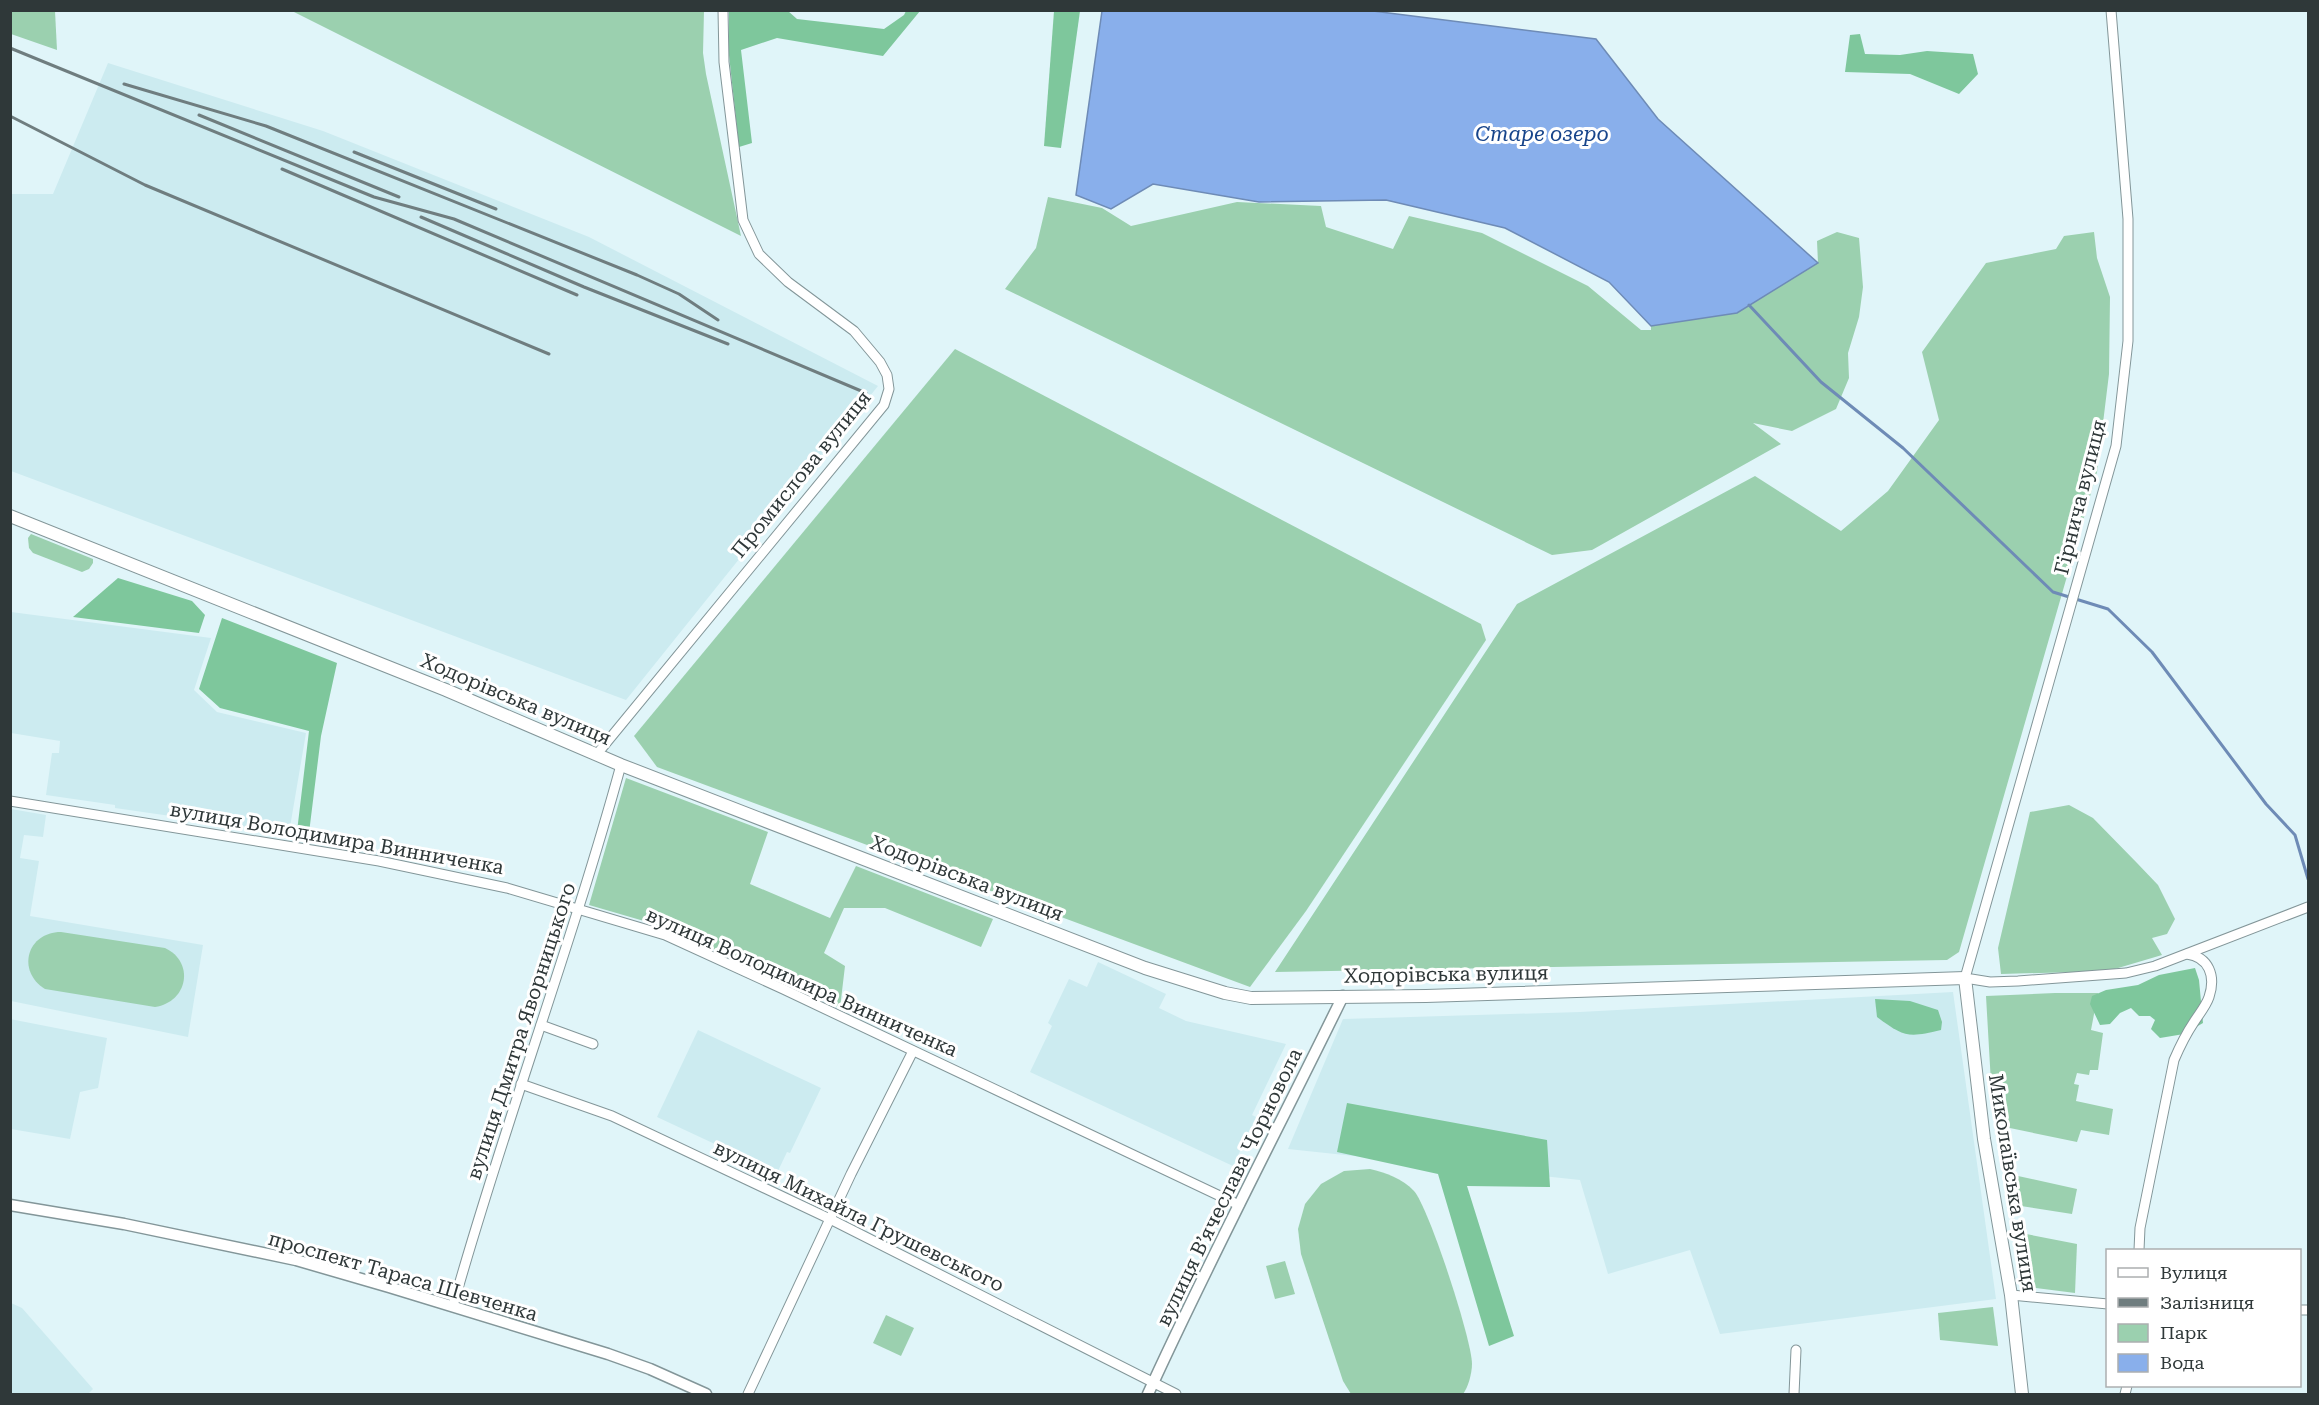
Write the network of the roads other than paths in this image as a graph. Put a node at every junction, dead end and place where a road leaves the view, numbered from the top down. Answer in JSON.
{"nodes":[{"id":1,"x":723,"y":10,"type":"edge"},
{"id":2,"x":2111,"y":10,"type":"edge"},
{"id":3,"x":10,"y":516,"type":"edge"},
{"id":4,"x":597,"y":754,"type":"junction"},
{"id":5,"x":621,"y":765,"type":"junction"},
{"id":6,"x":10,"y":801,"type":"edge"},
{"id":7,"x":2308,"y":907,"type":"edge"},
{"id":8,"x":579,"y":908,"type":"junction"},
{"id":9,"x":2185,"y":953,"type":"junction"},
{"id":10,"x":1965,"y":978,"type":"junction"},
{"id":11,"x":1342,"y":996,"type":"junction"},
{"id":12,"x":541,"y":1025,"type":"junction"},
{"id":13,"x":593,"y":1044,"type":"dead end"},
{"id":14,"x":913,"y":1052,"type":"junction"},
{"id":15,"x":522,"y":1084,"type":"junction"},
{"id":16,"x":10,"y":1204,"type":"edge"},
{"id":17,"x":1239,"y":1205,"type":"junction"},
{"id":18,"x":830,"y":1219,"type":"junction"},
{"id":19,"x":2139,"y":1249,"type":"edge"},
{"id":20,"x":2011,"y":1295,"type":"junction"},
{"id":21,"x":2106,"y":1304,"type":"edge"},
{"id":22,"x":453,"y":1306,"type":"junction"},
{"id":23,"x":1796,"y":1350,"type":"dead end"},
{"id":24,"x":1151,"y":1389,"type":"edge"},
{"id":25,"x":706,"y":1395,"type":"edge"},
{"id":26,"x":748,"y":1395,"type":"edge"},
{"id":27,"x":1176,"y":1395,"type":"edge"},
{"id":28,"x":1794,"y":1395,"type":"edge"},
{"id":29,"x":2022,"y":1395,"type":"edge"}],
"edges":[{"from":1,"to":4,"type":"street","name":"Промислова вулиця"},
{"from":2,"to":10,"type":"street","name":"Гірнича вулиця"},
{"from":3,"to":4,"type":"main road","name":"Ходорівська вулиця"},
{"from":4,"to":5,"type":"main road","name":"Ходорівська вулиця"},
{"from":5,"to":8,"type":"street","name":"вулиця Дмитра Яворницького"},
{"from":5,"to":11,"type":"main road","name":"Ходорівська вулиця"},
{"from":6,"to":8,"type":"street","name":"вулиця Володимира Винниченка"},
{"from":7,"to":9,"type":"street"},
{"from":8,"to":12,"type":"street","name":"вулиця Дмитра Яворницького"},
{"from":8,"to":14,"type":"street","name":"вулиця Володимира Винниченка"},
{"from":9,"to":10,"type":"street"},
{"from":9,"to":19,"type":"street"},
{"from":10,"to":11,"type":"main road","name":"Ходорівська вулиця"},
{"from":10,"to":20,"type":"main road","name":"Миколаївська вулиця"},
{"from":11,"to":17,"type":"street","name":"вулиця Вʼячеслава Чорновола"},
{"from":12,"to":13,"type":"street"},
{"from":12,"to":15,"type":"street","name":"вулиця Дмитра Яворницького"},
{"from":14,"to":17,"type":"street","name":"вулиця Володимира Винниченка"},
{"from":14,"to":18,"type":"street"},
{"from":15,"to":18,"type":"street","name":"вулиця Михайла Грушевського"},
{"from":15,"to":22,"type":"street","name":"вулиця Дмитра Яворницького"},
{"from":16,"to":22,"type":"street","name":"проспект Тараса Шевченка"},
{"from":17,"to":24,"type":"street","name":"вулиця Вʼячеслава Чорновола"},
{"from":18,"to":24,"type":"street","name":"вулиця Михайла Грушевського"},
{"from":18,"to":26,"type":"street"},
{"from":20,"to":21,"type":"street"},
{"from":20,"to":29,"type":"main road","name":"Миколаївська вулиця"},
{"from":22,"to":25,"type":"street","name":"проспект Тараса Шевченка"},
{"from":23,"to":28,"type":"street"},
{"from":24,"to":27,"type":"street","name":"вулиця Михайла Грушевського"}]}
